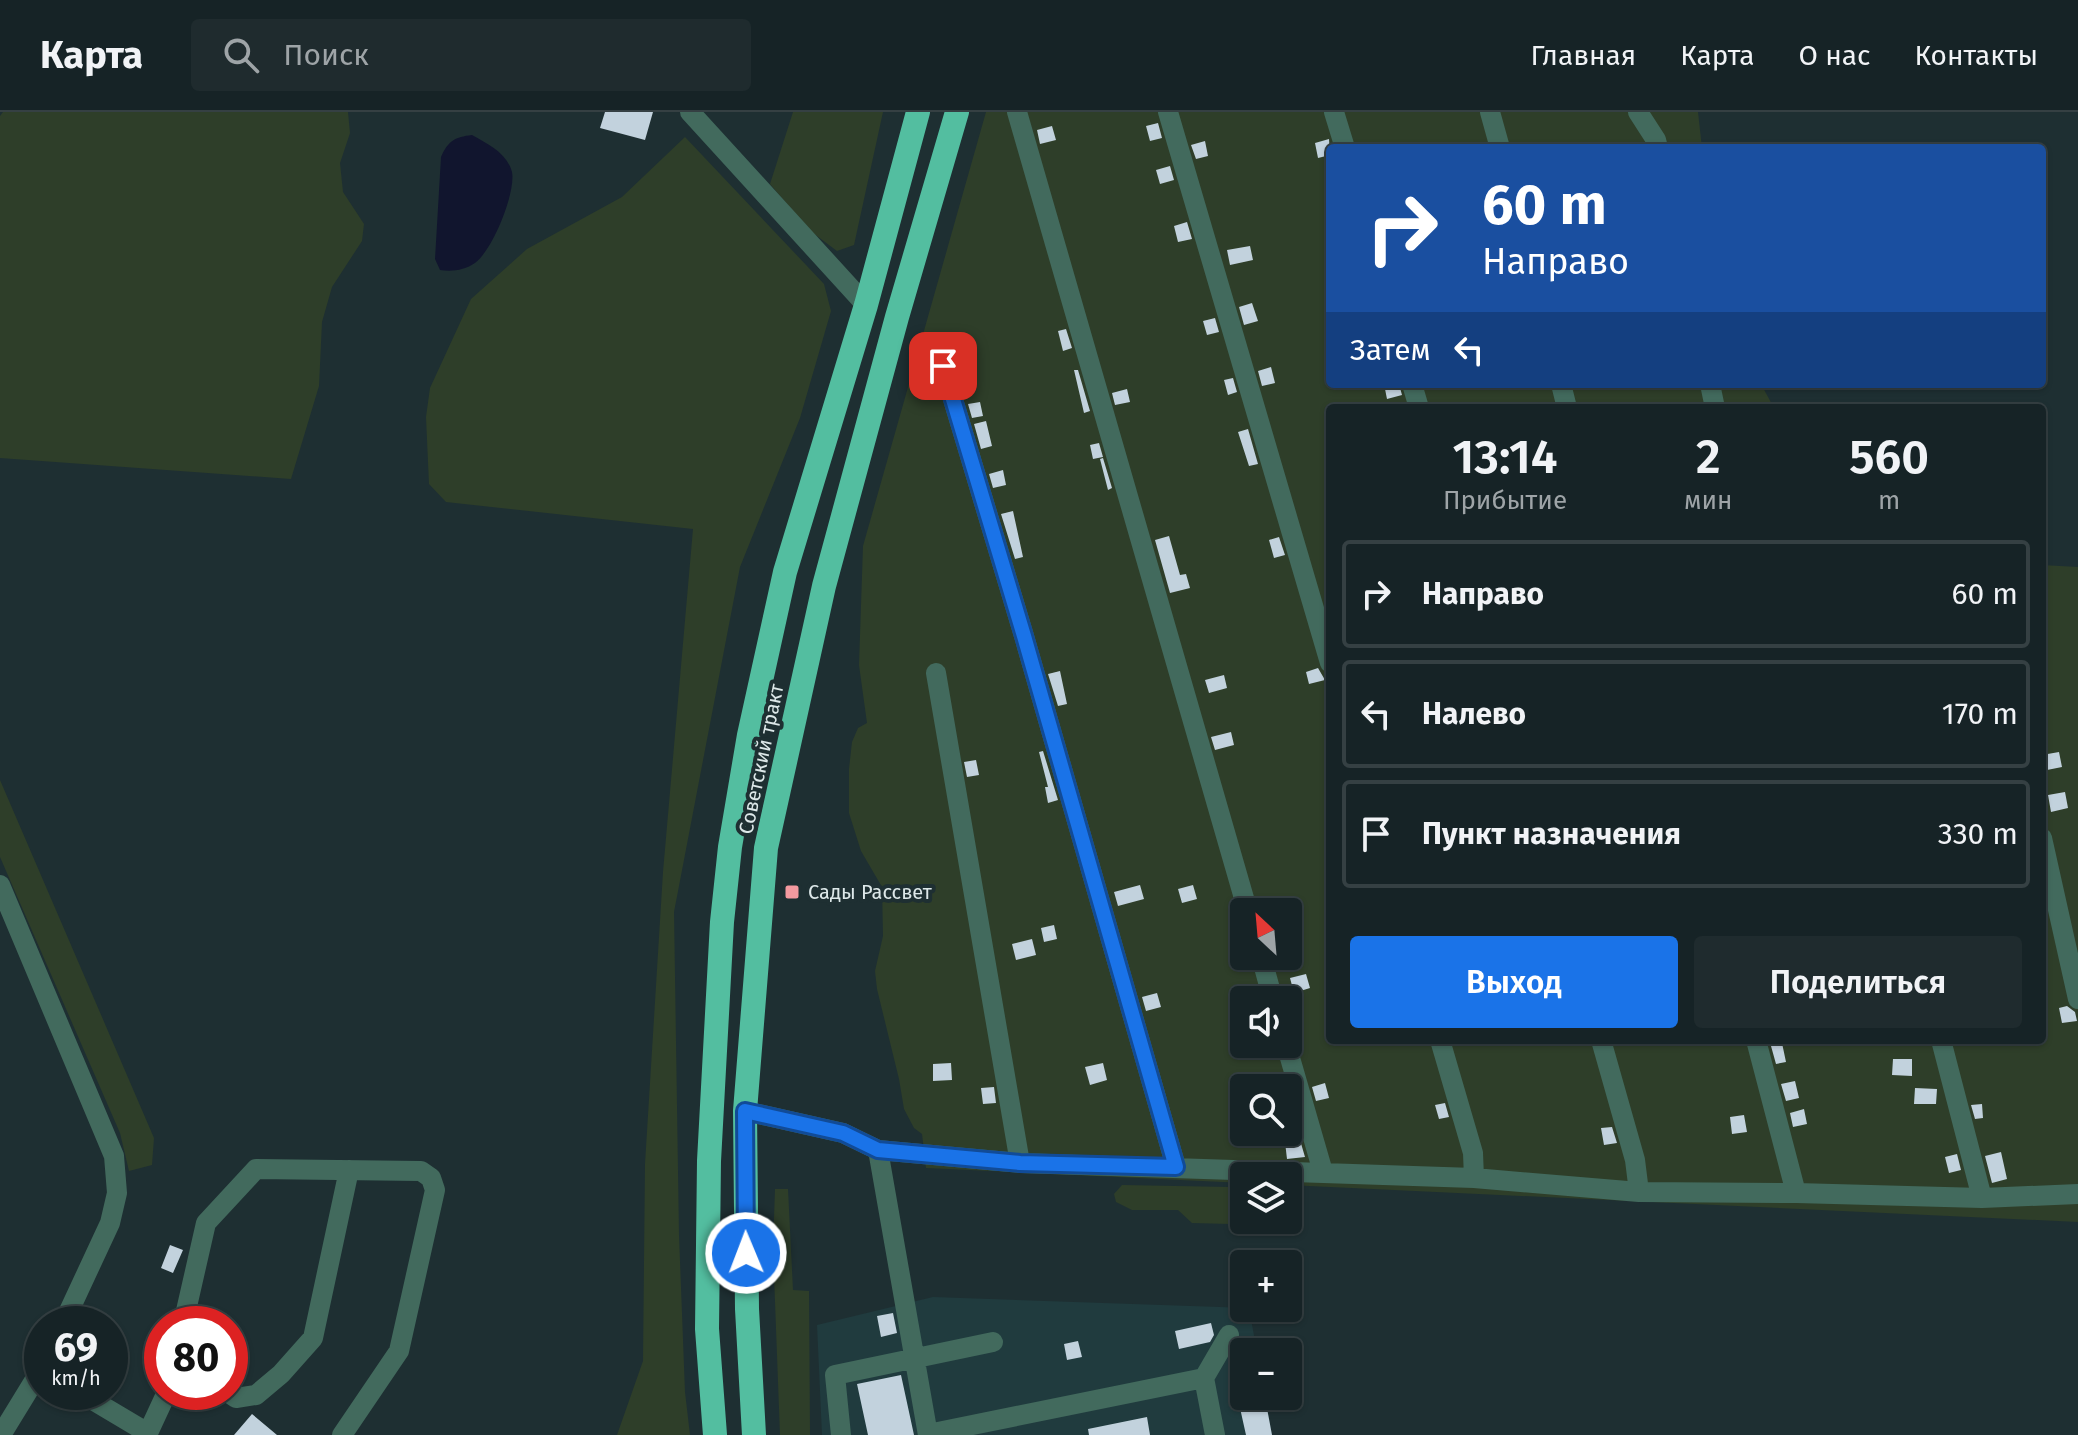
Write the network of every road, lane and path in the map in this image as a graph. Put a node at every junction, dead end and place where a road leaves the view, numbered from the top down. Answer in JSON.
{"nodes":[{"id":1,"x":690,"y":112,"type":"edge"},
{"id":2,"x":918,"y":112,"type":"edge"},
{"id":3,"x":957,"y":112,"type":"edge"},
{"id":4,"x":1017,"y":112,"type":"edge"},
{"id":5,"x":1168,"y":112,"type":"edge"},
{"id":6,"x":1334,"y":112,"type":"edge"},
{"id":7,"x":1490,"y":112,"type":"edge"},
{"id":8,"x":1638,"y":112,"type":"edge"},
{"id":9,"x":1344,"y":144,"type":"edge"},
{"id":10,"x":1499,"y":144,"type":"edge"},
{"id":11,"x":1657,"y":144,"type":"edge"},
{"id":12,"x":866,"y":305,"type":"junction"},
{"id":13,"x":943,"y":366,"type":"dead end"},
{"id":14,"x":1326,"y":649,"type":"edge"},
{"id":15,"x":936,"y":673,"type":"dead end"},
{"id":16,"x":2046,"y":856,"type":"edge"},
{"id":17,"x":0,"y":885,"type":"edge"},
{"id":18,"x":1244,"y":898,"type":"edge"},
{"id":19,"x":2078,"y":999,"type":"edge"},
{"id":20,"x":1441,"y":1044,"type":"edge"},
{"id":21,"x":1602,"y":1044,"type":"edge"},
{"id":22,"x":1757,"y":1044,"type":"edge"},
{"id":23,"x":1942,"y":1044,"type":"edge"},
{"id":24,"x":1290,"y":1058,"type":"edge"},
{"id":25,"x":745,"y":1111,"type":"junction"},
{"id":26,"x":878,"y":1150,"type":"junction"},
{"id":27,"x":1020,"y":1163,"type":"junction"},
{"id":28,"x":1176,"y":1167,"type":"junction"},
{"id":29,"x":349,"y":1170,"type":"junction"},
{"id":30,"x":1323,"y":1172,"type":"junction"},
{"id":31,"x":1474,"y":1178,"type":"junction"},
{"id":32,"x":1639,"y":1192,"type":"junction"},
{"id":33,"x":1796,"y":1193,"type":"junction"},
{"id":34,"x":2078,"y":1194,"type":"edge"},
{"id":35,"x":1982,"y":1198,"type":"junction"},
{"id":36,"x":71,"y":1306,"type":"edge"},
{"id":37,"x":187,"y":1306,"type":"edge"},
{"id":38,"x":1229,"y":1335,"type":"dead end"},
{"id":39,"x":993,"y":1342,"type":"dead end"},
{"id":40,"x":914,"y":1360,"type":"junction"},
{"id":41,"x":1204,"y":1378,"type":"junction"},
{"id":42,"x":248,"y":1396,"type":"edge"},
{"id":43,"x":24,"y":1397,"type":"edge"},
{"id":44,"x":109,"y":1410,"type":"edge"},
{"id":45,"x":160,"y":1410,"type":"edge"},
{"id":46,"x":928,"y":1434,"type":"edge"},
{"id":47,"x":1,"y":1435,"type":"edge"},
{"id":48,"x":342,"y":1435,"type":"edge"},
{"id":49,"x":715,"y":1435,"type":"edge"},
{"id":50,"x":754,"y":1435,"type":"edge"},
{"id":51,"x":841,"y":1435,"type":"edge"},
{"id":52,"x":1215,"y":1435,"type":"edge"}],
"edges":[{"from":1,"to":12,"type":"street"},
{"from":2,"to":12,"type":"highway","name":"Советский тракт"},
{"from":3,"to":25,"type":"highway","name":"Советский тракт"},
{"from":4,"to":18,"type":"street"},
{"from":5,"to":14,"type":"street"},
{"from":6,"to":9,"type":"street"},
{"from":7,"to":10,"type":"street"},
{"from":8,"to":11,"type":"street"},
{"from":12,"to":49,"type":"highway","name":"Советский тракт"},
{"from":13,"to":28,"type":"street"},
{"from":15,"to":27,"type":"street"},
{"from":16,"to":19,"type":"street"},
{"from":17,"to":36,"type":"street"},
{"from":20,"to":31,"type":"street"},
{"from":21,"to":32,"type":"street"},
{"from":22,"to":33,"type":"street"},
{"from":23,"to":35,"type":"street"},
{"from":24,"to":30,"type":"street"},
{"from":25,"to":26,"type":"street"},
{"from":25,"to":50,"type":"highway","name":"Советский тракт"},
{"from":26,"to":27,"type":"street"},
{"from":26,"to":40,"type":"street"},
{"from":27,"to":28,"type":"street"},
{"from":28,"to":30,"type":"street"},
{"from":29,"to":37,"type":"street"},
{"from":29,"to":42,"type":"street"},
{"from":29,"to":48,"type":"street"},
{"from":30,"to":31,"type":"street"},
{"from":31,"to":32,"type":"street"},
{"from":32,"to":33,"type":"street"},
{"from":33,"to":35,"type":"street"},
{"from":34,"to":35,"type":"street"},
{"from":38,"to":41,"type":"street"},
{"from":39,"to":40,"type":"street"},
{"from":40,"to":46,"type":"street"},
{"from":40,"to":51,"type":"street"},
{"from":41,"to":46,"type":"street"},
{"from":41,"to":52,"type":"street"},
{"from":43,"to":47,"type":"street"},
{"from":44,"to":45,"type":"street"}]}
